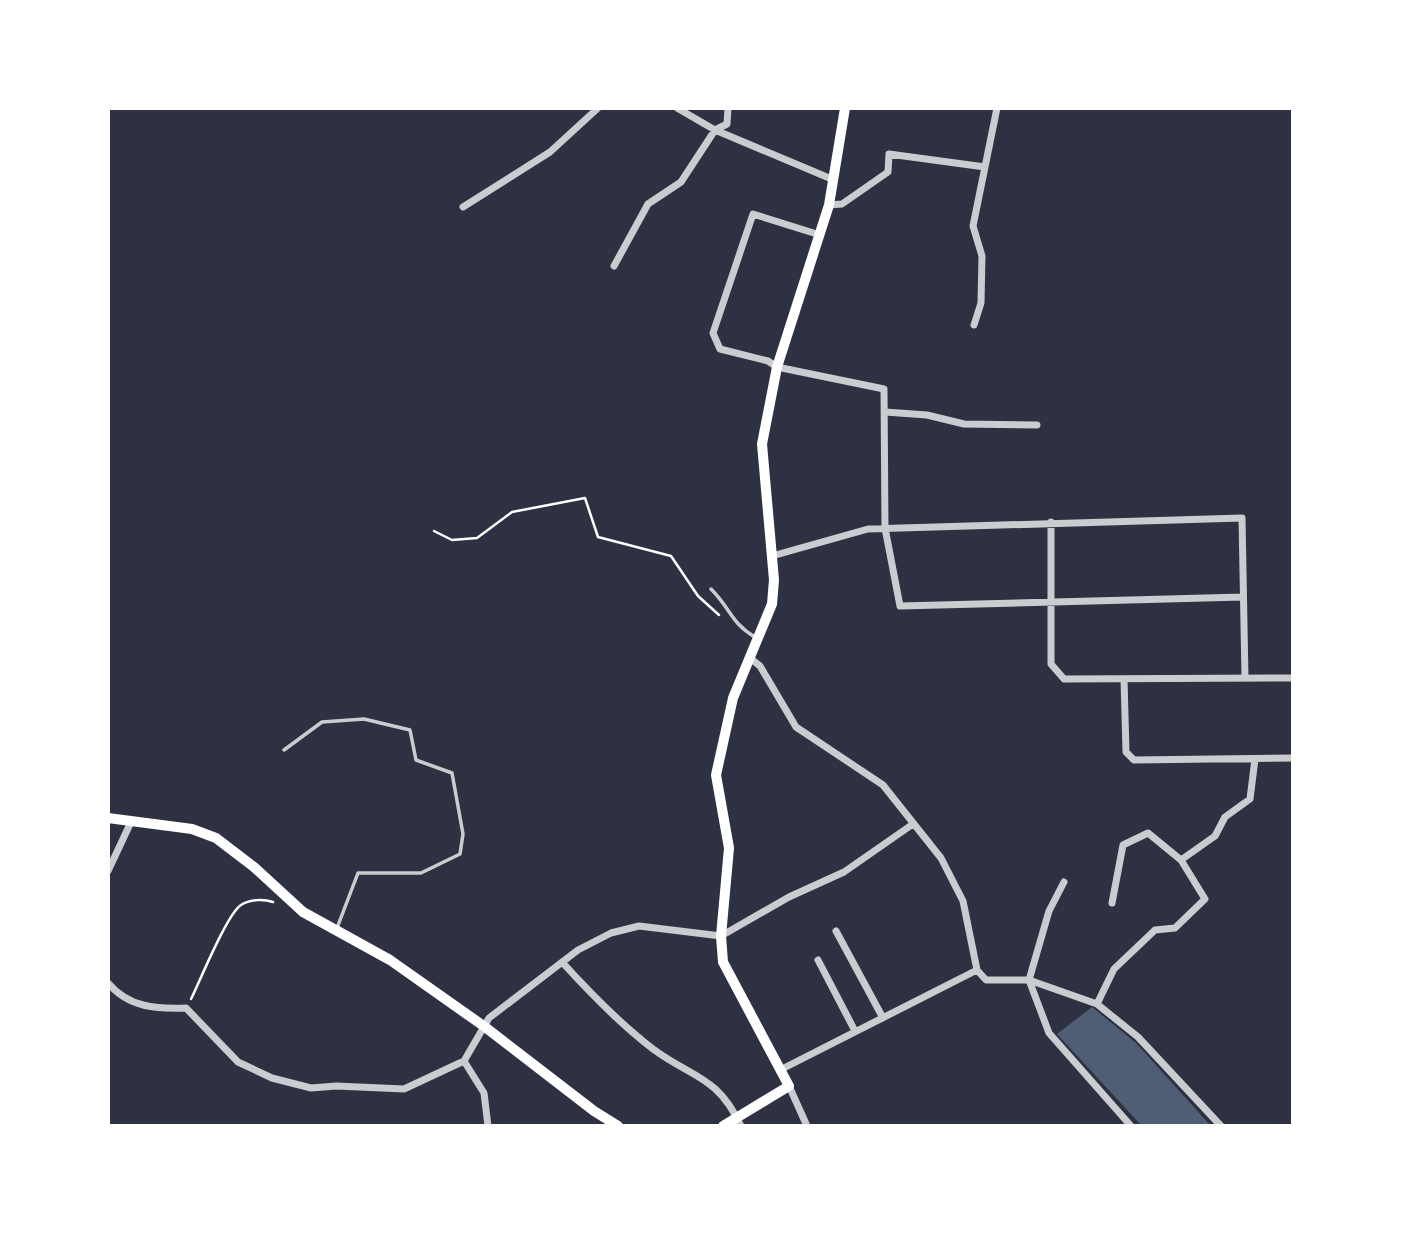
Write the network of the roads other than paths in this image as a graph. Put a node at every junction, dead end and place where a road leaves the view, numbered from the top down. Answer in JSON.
{"nodes":[{"id":1,"x":598,"y":108,"type":"edge"},
{"id":2,"x":677,"y":108,"type":"edge"},
{"id":3,"x":728,"y":108,"type":"edge"},
{"id":4,"x":845,"y":108,"type":"edge"},
{"id":5,"x":997,"y":108,"type":"edge"},
{"id":6,"x":715,"y":130,"type":"junction"},
{"id":7,"x":985,"y":167,"type":"junction"},
{"id":8,"x":834,"y":180,"type":"junction"},
{"id":9,"x":829,"y":205,"type":"junction"},
{"id":10,"x":463,"y":207,"type":"dead end"},
{"id":11,"x":820,"y":235,"type":"junction"},
{"id":12,"x":614,"y":266,"type":"dead end"},
{"id":13,"x":974,"y":325,"type":"dead end"},
{"id":14,"x":777,"y":367,"type":"junction"},
{"id":15,"x":884,"y":412,"type":"junction"},
{"id":16,"x":1037,"y":425,"type":"dead end"},
{"id":17,"x":1051,"y":522,"type":"junction"},
{"id":18,"x":884,"y":528,"type":"junction"},
{"id":19,"x":772,"y":556,"type":"junction"},
{"id":20,"x":711,"y":589,"type":"dead end"},
{"id":21,"x":1243,"y":597,"type":"junction"},
{"id":22,"x":1051,"y":600,"type":"junction"},
{"id":23,"x":760,"y":640,"type":"junction"},
{"id":24,"x":750,"y":658,"type":"junction"},
{"id":25,"x":1245,"y":678,"type":"junction"},
{"id":26,"x":1293,"y":678,"type":"edge"},
{"id":27,"x":1124,"y":679,"type":"junction"},
{"id":28,"x":284,"y":750,"type":"dead end"},
{"id":29,"x":1293,"y":758,"type":"edge"},
{"id":30,"x":1255,"y":759,"type":"junction"},
{"id":31,"x":108,"y":818,"type":"edge"},
{"id":32,"x":131,"y":822,"type":"junction"},
{"id":33,"x":913,"y":824,"type":"junction"},
{"id":34,"x":1181,"y":860,"type":"junction"},
{"id":35,"x":108,"y":871,"type":"edge"},
{"id":36,"x":1064,"y":882,"type":"dead end"},
{"id":37,"x":1112,"y":903,"type":"dead end"},
{"id":38,"x":336,"y":930,"type":"junction"},
{"id":39,"x":836,"y":931,"type":"dead end"},
{"id":40,"x":721,"y":936,"type":"junction"},
{"id":41,"x":818,"y":960,"type":"dead end"},
{"id":42,"x":562,"y":962,"type":"junction"},
{"id":43,"x":978,"y":970,"type":"junction"},
{"id":44,"x":1030,"y":980,"type":"junction"},
{"id":45,"x":108,"y":983,"type":"edge"},
{"id":46,"x":1097,"y":1004,"type":"junction"},
{"id":47,"x":883,"y":1018,"type":"junction"},
{"id":48,"x":485,"y":1027,"type":"junction"},
{"id":49,"x":855,"y":1031,"type":"junction"},
{"id":50,"x":464,"y":1060,"type":"junction"},
{"id":51,"x":780,"y":1070,"type":"junction"},
{"id":52,"x":789,"y":1086,"type":"junction"},
{"id":53,"x":739,"y":1121,"type":"edge"},
{"id":54,"x":488,"y":1125,"type":"edge"},
{"id":55,"x":618,"y":1125,"type":"edge"},
{"id":56,"x":723,"y":1125,"type":"edge"},
{"id":57,"x":807,"y":1125,"type":"edge"},
{"id":58,"x":1131,"y":1125,"type":"edge"},
{"id":59,"x":1221,"y":1125,"type":"edge"}],
"edges":[{"from":1,"to":10,"type":"street"},
{"from":2,"to":6,"type":"street"},
{"from":3,"to":6,"type":"street"},
{"from":4,"to":8,"type":"main road"},
{"from":5,"to":7,"type":"street"},
{"from":6,"to":8,"type":"street"},
{"from":6,"to":12,"type":"street"},
{"from":7,"to":9,"type":"street"},
{"from":7,"to":13,"type":"street"},
{"from":8,"to":9,"type":"main road"},
{"from":9,"to":11,"type":"main road"},
{"from":11,"to":14,"type":"main road"},
{"from":11,"to":14,"type":"street"},
{"from":14,"to":15,"type":"street"},
{"from":14,"to":19,"type":"main road"},
{"from":15,"to":16,"type":"street"},
{"from":15,"to":18,"type":"street"},
{"from":17,"to":18,"type":"street"},
{"from":17,"to":21,"type":"street"},
{"from":17,"to":22,"type":"street"},
{"from":18,"to":19,"type":"street"},
{"from":18,"to":22,"type":"street"},
{"from":19,"to":23,"type":"main road"},
{"from":20,"to":23,"type":"lane"},
{"from":21,"to":22,"type":"street"},
{"from":21,"to":25,"type":"street"},
{"from":22,"to":27,"type":"street"},
{"from":23,"to":24,"type":"main road"},
{"from":24,"to":33,"type":"street"},
{"from":24,"to":40,"type":"main road"},
{"from":25,"to":26,"type":"street"},
{"from":25,"to":27,"type":"street"},
{"from":27,"to":30,"type":"street"},
{"from":28,"to":38,"type":"lane"},
{"from":29,"to":30,"type":"street"},
{"from":30,"to":34,"type":"street"},
{"from":31,"to":32,"type":"main road"},
{"from":32,"to":35,"type":"street"},
{"from":32,"to":38,"type":"main road"},
{"from":33,"to":40,"type":"street"},
{"from":33,"to":43,"type":"street"},
{"from":34,"to":37,"type":"street"},
{"from":34,"to":46,"type":"street"},
{"from":36,"to":44,"type":"street"},
{"from":38,"to":48,"type":"main road"},
{"from":39,"to":47,"type":"street"},
{"from":40,"to":42,"type":"street"},
{"from":40,"to":51,"type":"main road"},
{"from":41,"to":49,"type":"street"},
{"from":42,"to":48,"type":"street"},
{"from":42,"to":53,"type":"street"},
{"from":43,"to":44,"type":"street"},
{"from":43,"to":47,"type":"street"},
{"from":44,"to":46,"type":"street"},
{"from":44,"to":58,"type":"street"},
{"from":45,"to":50,"type":"street"},
{"from":46,"to":59,"type":"street"},
{"from":47,"to":49,"type":"street"},
{"from":48,"to":50,"type":"street"},
{"from":48,"to":55,"type":"main road"},
{"from":49,"to":51,"type":"street"},
{"from":50,"to":54,"type":"street"},
{"from":51,"to":52,"type":"main road"},
{"from":52,"to":53,"type":"main road"},
{"from":52,"to":57,"type":"street"},
{"from":53,"to":56,"type":"main road"}]}
